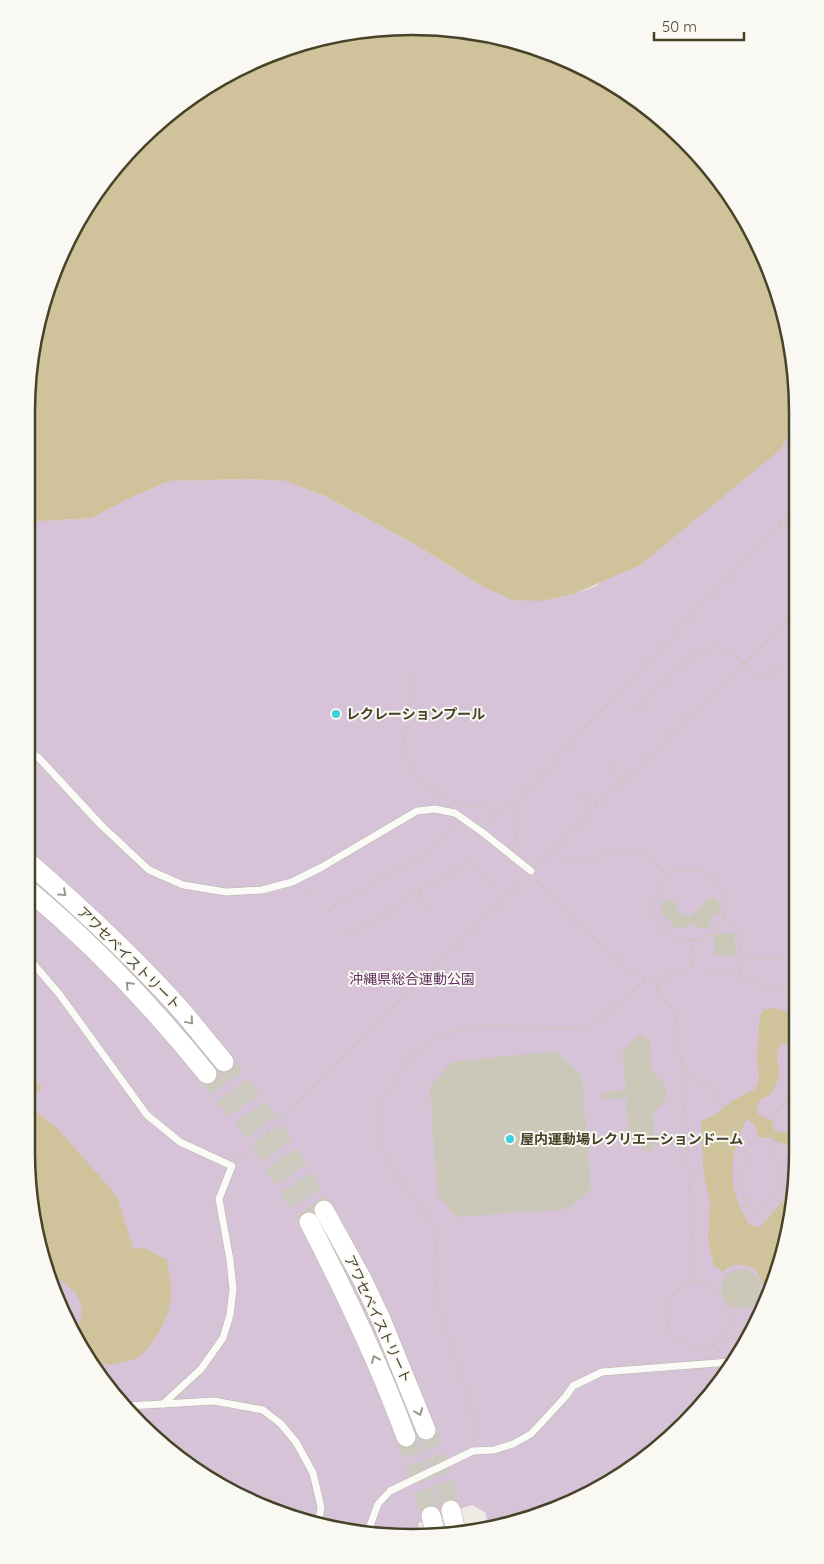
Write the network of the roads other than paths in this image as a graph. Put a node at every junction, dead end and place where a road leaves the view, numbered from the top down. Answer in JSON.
{"nodes":[{"id":1,"x":35,"y":756,"type":"edge"},
{"id":2,"x":35,"y":869,"type":"edge"},
{"id":3,"x":531,"y":872,"type":"road end"},
{"id":4,"x":35,"y":896,"type":"edge"},
{"id":5,"x":35,"y":966,"type":"edge"},
{"id":6,"x":224,"y":1062,"type":"tunnel mouth"},
{"id":7,"x":207,"y":1074,"type":"tunnel mouth"},
{"id":8,"x":324,"y":1210,"type":"tunnel mouth"},
{"id":9,"x":309,"y":1222,"type":"tunnel mouth"},
{"id":10,"x":724,"y":1362,"type":"edge"},
{"id":11,"x":163,"y":1404,"type":"junction"},
{"id":12,"x":133,"y":1406,"type":"edge"},
{"id":13,"x":426,"y":1430,"type":"tunnel mouth"},
{"id":14,"x":406,"y":1437,"type":"tunnel mouth"},
{"id":15,"x":451,"y":1510,"type":"tunnel mouth"},
{"id":16,"x":431,"y":1516,"type":"tunnel mouth"},
{"id":17,"x":319,"y":1517,"type":"edge"},
{"id":18,"x":370,"y":1527,"type":"edge"},
{"id":19,"x":455,"y":1527,"type":"edge"},
{"id":20,"x":434,"y":1528,"type":"edge"}],
"edges":[{"from":1,"to":3,"type":"lane"},
{"from":2,"to":6,"type":"main road","name":"アワセベイストリート","one_way":true},
{"from":7,"to":4,"type":"main road","name":"アワセベイストリート","one_way":true},
{"from":5,"to":11,"type":"lane"},
{"from":8,"to":13,"type":"main road","name":"アワセベイストリート","one_way":true},
{"from":14,"to":9,"type":"main road","name":"アワセベイストリート","one_way":true},
{"from":10,"to":18,"type":"lane"},
{"from":11,"to":12,"type":"lane"},
{"from":11,"to":17,"type":"lane"},
{"from":15,"to":19,"type":"main road"},
{"from":16,"to":20,"type":"main road"}]}
